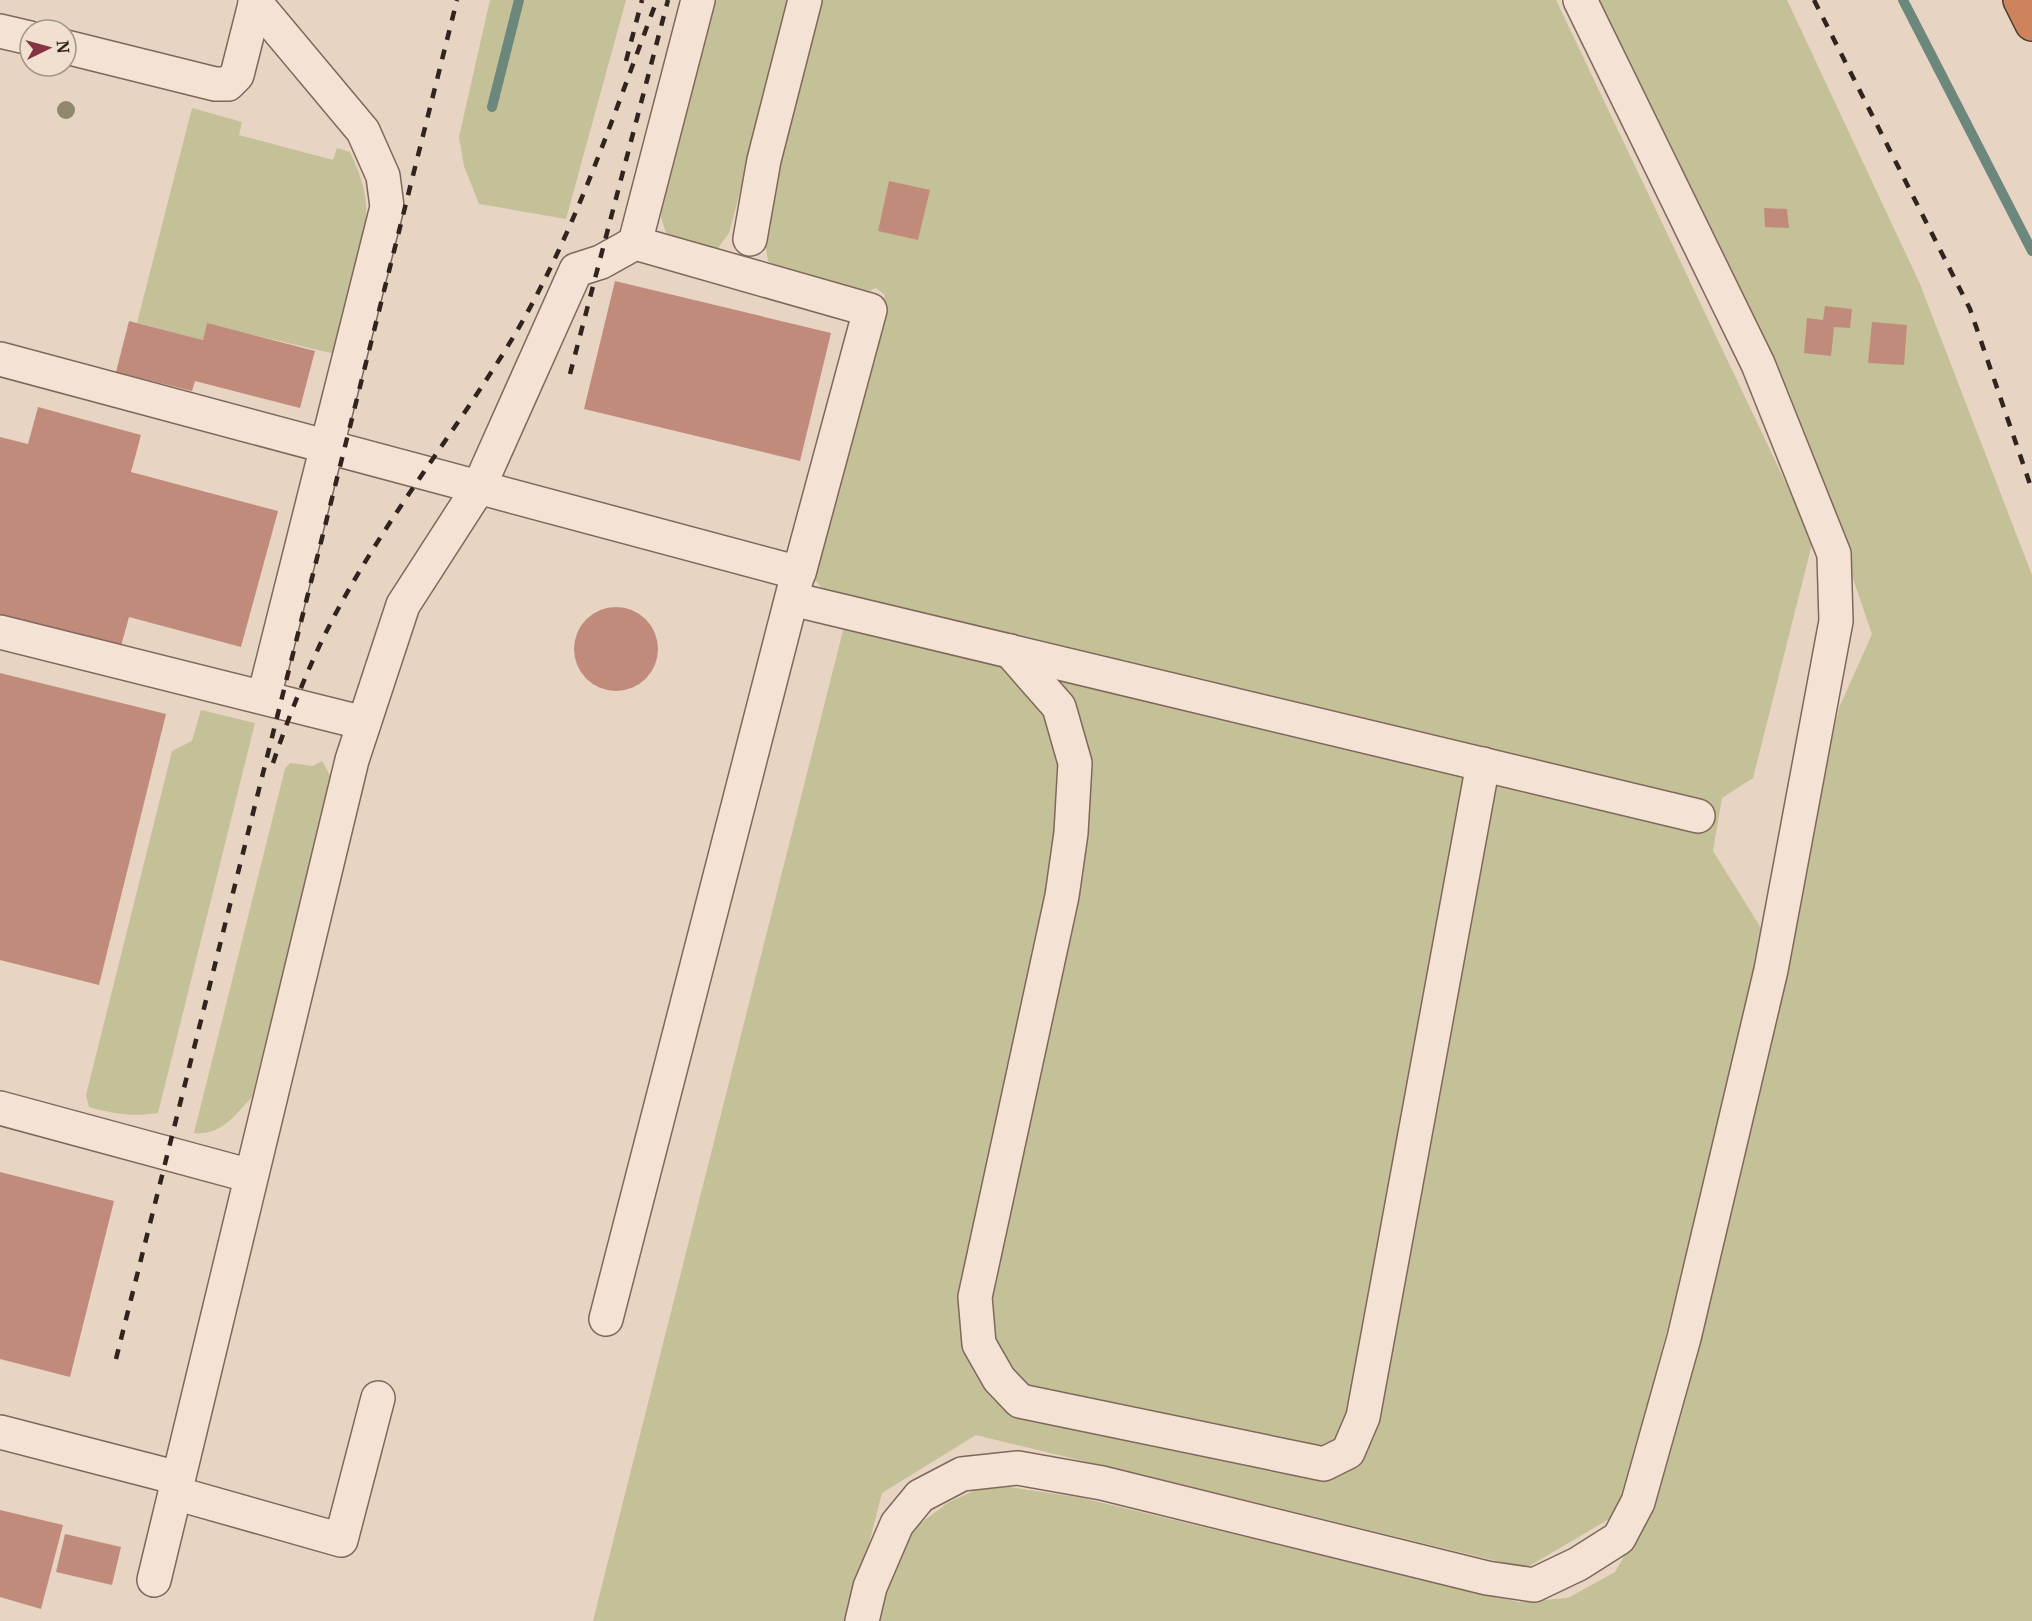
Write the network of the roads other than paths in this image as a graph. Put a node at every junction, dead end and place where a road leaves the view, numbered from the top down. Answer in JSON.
{"nodes":[{"id":1,"x":698,"y":0,"type":"edge"},
{"id":2,"x":805,"y":0,"type":"edge"},
{"id":3,"x":1580,"y":0,"type":"edge"},
{"id":4,"x":2020,"y":0,"type":"edge"},
{"id":5,"x":252,"y":1,"type":"edge"},
{"id":6,"x":2032,"y":24,"type":"edge"},
{"id":7,"x":78,"y":50,"type":"edge"},
{"id":8,"x":750,"y":239,"type":"dead end"},
{"id":9,"x":635,"y":243,"type":"junction"},
{"id":10,"x":0,"y":358,"type":"edge"},
{"id":11,"x":327,"y":446,"type":"junction"},
{"id":12,"x":479,"y":487,"type":"junction"},
{"id":13,"x":795,"y":586,"type":"junction"},
{"id":14,"x":0,"y":632,"type":"edge"},
{"id":15,"x":1010,"y":651,"type":"junction"},
{"id":16,"x":264,"y":697,"type":"junction"},
{"id":17,"x":364,"y":723,"type":"junction"},
{"id":18,"x":1483,"y":764,"type":"junction"},
{"id":19,"x":1698,"y":816,"type":"dead end"},
{"id":20,"x":0,"y":1108,"type":"edge"},
{"id":21,"x":251,"y":1176,"type":"junction"},
{"id":22,"x":606,"y":1319,"type":"dead end"},
{"id":23,"x":378,"y":1398,"type":"dead end"},
{"id":24,"x":0,"y":1432,"type":"edge"},
{"id":25,"x":177,"y":1486,"type":"junction"},
{"id":26,"x":154,"y":1580,"type":"dead end"},
{"id":27,"x":862,"y":1621,"type":"edge"}],
"edges":[{"from":1,"to":9,"type":"lane"},
{"from":2,"to":8,"type":"lane"},
{"from":3,"to":27,"type":"lane"},
{"from":4,"to":6,"type":"highway"},
{"from":5,"to":7,"type":"lane"},
{"from":5,"to":11,"type":"lane"},
{"from":9,"to":12,"type":"lane"},
{"from":9,"to":13,"type":"lane"},
{"from":10,"to":11,"type":"lane"},
{"from":11,"to":12,"type":"lane"},
{"from":11,"to":16,"type":"lane"},
{"from":12,"to":13,"type":"lane"},
{"from":12,"to":17,"type":"lane"},
{"from":13,"to":15,"type":"lane"},
{"from":13,"to":22,"type":"lane"},
{"from":14,"to":16,"type":"lane"},
{"from":15,"to":18,"type":"lane"},
{"from":15,"to":18,"type":"lane"},
{"from":16,"to":17,"type":"lane"},
{"from":17,"to":21,"type":"lane"},
{"from":18,"to":19,"type":"lane"},
{"from":20,"to":21,"type":"lane"},
{"from":21,"to":25,"type":"lane"},
{"from":23,"to":25,"type":"lane"},
{"from":24,"to":25,"type":"lane"},
{"from":25,"to":26,"type":"lane"}]}
